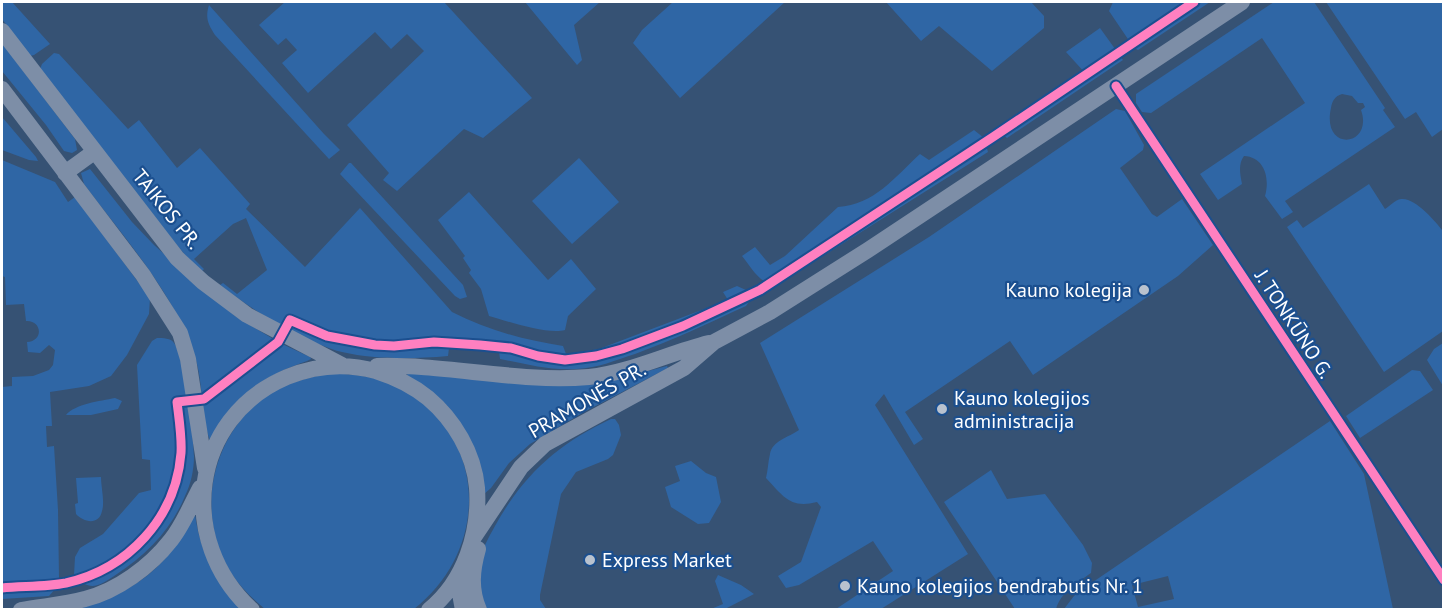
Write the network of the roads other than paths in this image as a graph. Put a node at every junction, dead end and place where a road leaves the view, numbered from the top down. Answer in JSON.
{"nodes":[{"id":1,"x":1242,"y":2,"type":"edge"},
{"id":2,"x":2,"y":31,"type":"edge"},
{"id":3,"x":1116,"y":86,"type":"junction"},
{"id":4,"x":2,"y":89,"type":"edge"},
{"id":5,"x":94,"y":152,"type":"junction"},
{"id":6,"x":65,"y":173,"type":"junction"},
{"id":7,"x":714,"y":342,"type":"junction"},
{"id":8,"x":350,"y":366,"type":"junction"},
{"id":9,"x":205,"y":475,"type":"junction"},
{"id":10,"x":496,"y":506,"type":"junction"},
{"id":11,"x":474,"y":537,"type":"junction"},
{"id":12,"x":457,"y":577,"type":"junction"},
{"id":13,"x":1443,"y":580,"type":"edge"},
{"id":14,"x":21,"y":609,"type":"edge"},
{"id":15,"x":252,"y":609,"type":"edge"},
{"id":16,"x":429,"y":609,"type":"edge"},
{"id":17,"x":463,"y":609,"type":"edge"},
{"id":18,"x":479,"y":609,"type":"edge"}],
"edges":[{"from":1,"to":3,"type":"main road","name":"PRAMONĖS PR."},
{"from":2,"to":5,"type":"main road","name":"TAIKOS PR."},
{"from":3,"to":7,"type":"main road","name":"PRAMONĖS PR."},
{"from":3,"to":13,"type":"street","name":"J. TONKŪNO G."},
{"from":4,"to":6,"type":"main road"},
{"from":5,"to":6,"type":"main road"},
{"from":5,"to":8,"type":"main road","name":"TAIKOS PR."},
{"from":6,"to":9,"type":"main road"},
{"from":7,"to":8,"type":"main road","name":"PRAMONĖS PR."},
{"from":7,"to":10,"type":"main road","name":"PRAMONĖS PR."},
{"from":8,"to":9,"type":"main road","name":"PRAMONĖS PR."},
{"from":8,"to":11,"type":"main road"},
{"from":9,"to":14,"type":"main road"},
{"from":9,"to":15,"type":"main road"},
{"from":10,"to":11,"type":"main road","name":"PRAMONĖS PR."},
{"from":10,"to":18,"type":"main road"},
{"from":11,"to":12,"type":"main road"},
{"from":12,"to":16,"type":"main road"},
{"from":12,"to":17,"type":"main road"}]}
